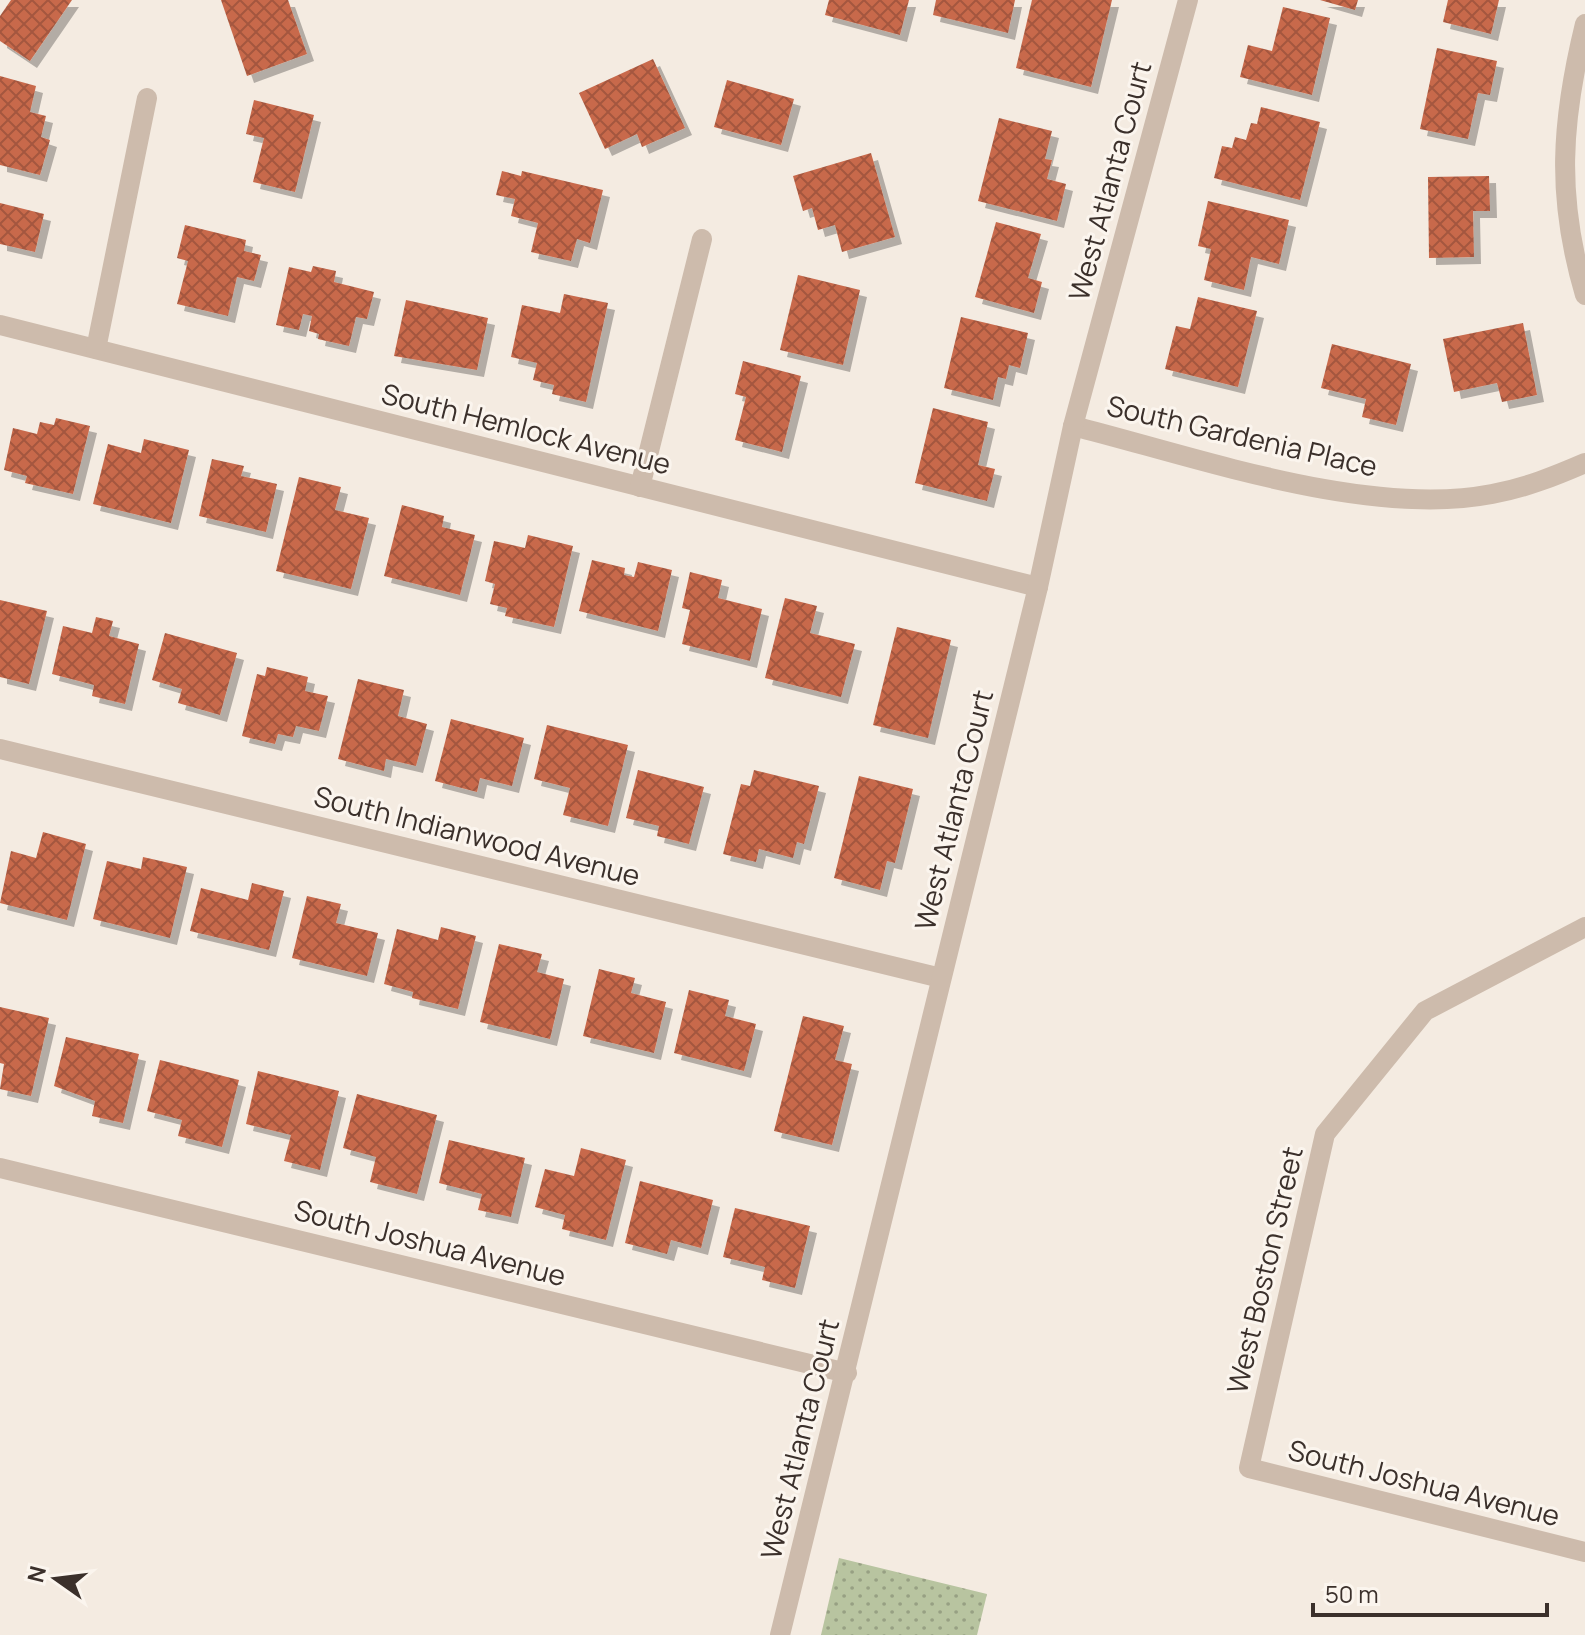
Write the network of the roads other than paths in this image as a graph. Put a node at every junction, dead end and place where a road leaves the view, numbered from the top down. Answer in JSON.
{"nodes":[{"id":1,"x":1188,"y":0,"type":"edge"},
{"id":2,"x":1585,"y":24,"type":"edge"},
{"id":3,"x":1581,"y":57,"type":"edge"},
{"id":4,"x":147,"y":98,"type":"dead end"},
{"id":5,"x":702,"y":239,"type":"dead end"},
{"id":6,"x":1585,"y":295,"type":"edge"},
{"id":7,"x":0,"y":325,"type":"edge"},
{"id":8,"x":96,"y":349,"type":"junction"},
{"id":9,"x":1073,"y":426,"type":"junction"},
{"id":10,"x":1585,"y":463,"type":"edge"},
{"id":11,"x":640,"y":487,"type":"junction"},
{"id":12,"x":1038,"y":587,"type":"junction"},
{"id":13,"x":0,"y":749,"type":"edge"},
{"id":14,"x":1585,"y":927,"type":"edge"},
{"id":15,"x":941,"y":978,"type":"junction"},
{"id":16,"x":0,"y":1168,"type":"edge"},
{"id":17,"x":847,"y":1373,"type":"junction"},
{"id":18,"x":1249,"y":1468,"type":"joint"},
{"id":19,"x":1585,"y":1552,"type":"edge"},
{"id":20,"x":780,"y":1635,"type":"edge"}],
"edges":[{"from":1,"to":9,"type":"street","name":"West Atlanta Court"},
{"from":2,"to":3,"type":"street"},
{"from":3,"to":6,"type":"street"},
{"from":4,"to":8,"type":"street"},
{"from":5,"to":11,"type":"street"},
{"from":7,"to":8,"type":"street","name":"South Hemlock Avenue"},
{"from":8,"to":11,"type":"street","name":"South Hemlock Avenue"},
{"from":9,"to":10,"type":"street","name":"South Gardenia Place"},
{"from":9,"to":12,"type":"street","name":"West Atlanta Court"},
{"from":11,"to":12,"type":"street","name":"South Hemlock Avenue"},
{"from":12,"to":15,"type":"street","name":"West Atlanta Court"},
{"from":13,"to":15,"type":"street","name":"South Indianwood Avenue"},
{"from":14,"to":18,"type":"street","name":"West Boston Street"},
{"from":15,"to":17,"type":"street","name":"West Atlanta Court"},
{"from":16,"to":17,"type":"street","name":"South Joshua Avenue"},
{"from":17,"to":20,"type":"street","name":"West Atlanta Court"},
{"from":18,"to":19,"type":"street","name":"South Joshua Avenue"}]}
